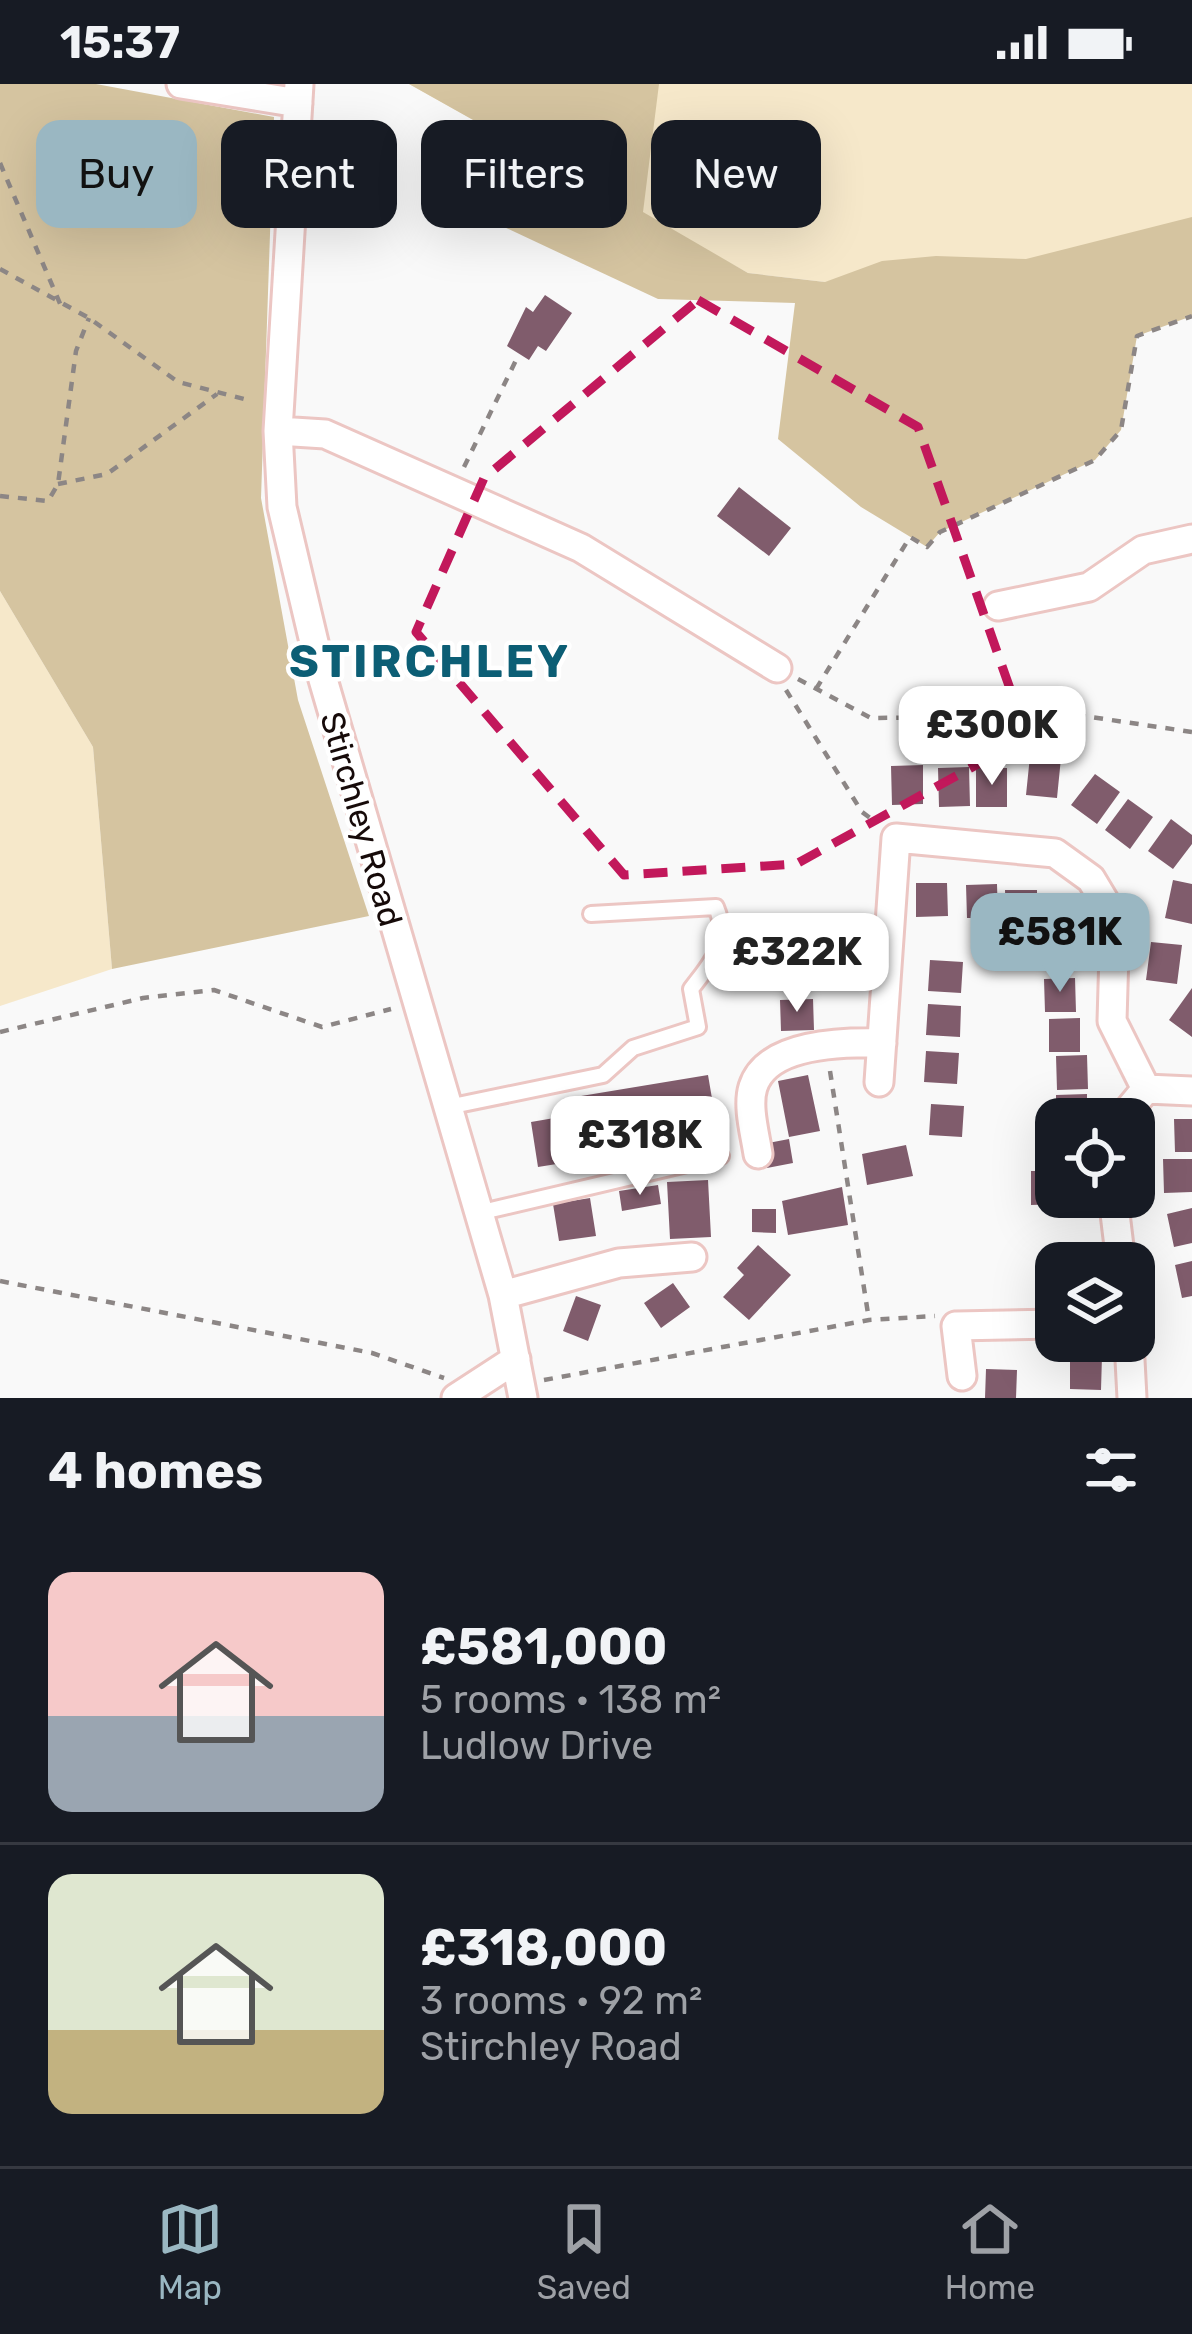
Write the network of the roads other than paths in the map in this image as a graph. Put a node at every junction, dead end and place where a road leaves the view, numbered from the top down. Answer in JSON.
{"nodes":[{"id":1,"x":182,"y":84,"type":"edge"},
{"id":2,"x":298,"y":94,"type":"edge"},
{"id":3,"x":278,"y":431,"type":"junction"},
{"id":4,"x":1192,"y":539,"type":"edge"},
{"id":5,"x":998,"y":607,"type":"dead end"},
{"id":6,"x":781,"y":679,"type":"road end"},
{"id":7,"x":591,"y":914,"type":"dead end"},
{"id":8,"x":882,"y":1043,"type":"junction"},
{"id":9,"x":879,"y":1082,"type":"dead end"},
{"id":10,"x":1146,"y":1089,"type":"junction"},
{"id":11,"x":1192,"y":1091,"type":"edge"},
{"id":12,"x":1138,"y":1098,"type":"edge"},
{"id":13,"x":446,"y":1107,"type":"junction"},
{"id":14,"x":758,"y":1154,"type":"dead end"},
{"id":15,"x":721,"y":1156,"type":"dead end"},
{"id":16,"x":478,"y":1213,"type":"junction"},
{"id":17,"x":692,"y":1257,"type":"dead end"},
{"id":18,"x":503,"y":1295,"type":"junction"},
{"id":19,"x":1035,"y":1324,"type":"edge"},
{"id":20,"x":1130,"y":1362,"type":"edge"},
{"id":21,"x":962,"y":1376,"type":"dead end"},
{"id":22,"x":520,"y":1380,"type":"edge"},
{"id":23,"x":455,"y":1390,"type":"edge"},
{"id":24,"x":1132,"y":1398,"type":"edge"}],
"edges":[{"from":1,"to":2,"type":"street"},
{"from":2,"to":3,"type":"street","name":"Stirchley Road"},
{"from":3,"to":6,"type":"street"},
{"from":3,"to":13,"type":"street","name":"Stirchley Road"},
{"from":4,"to":5,"type":"street"},
{"from":7,"to":13,"type":"lane"},
{"from":8,"to":9,"type":"street"},
{"from":8,"to":10,"type":"street"},
{"from":8,"to":14,"type":"street"},
{"from":10,"to":11,"type":"street"},
{"from":10,"to":12,"type":"street"},
{"from":13,"to":16,"type":"street","name":"Stirchley Road"},
{"from":15,"to":16,"type":"lane"},
{"from":16,"to":18,"type":"street","name":"Stirchley Road"},
{"from":17,"to":18,"type":"street"},
{"from":18,"to":22,"type":"street","name":"Stirchley Road"},
{"from":19,"to":21,"type":"street"},
{"from":20,"to":24,"type":"street"},
{"from":22,"to":23,"type":"street"}]}
